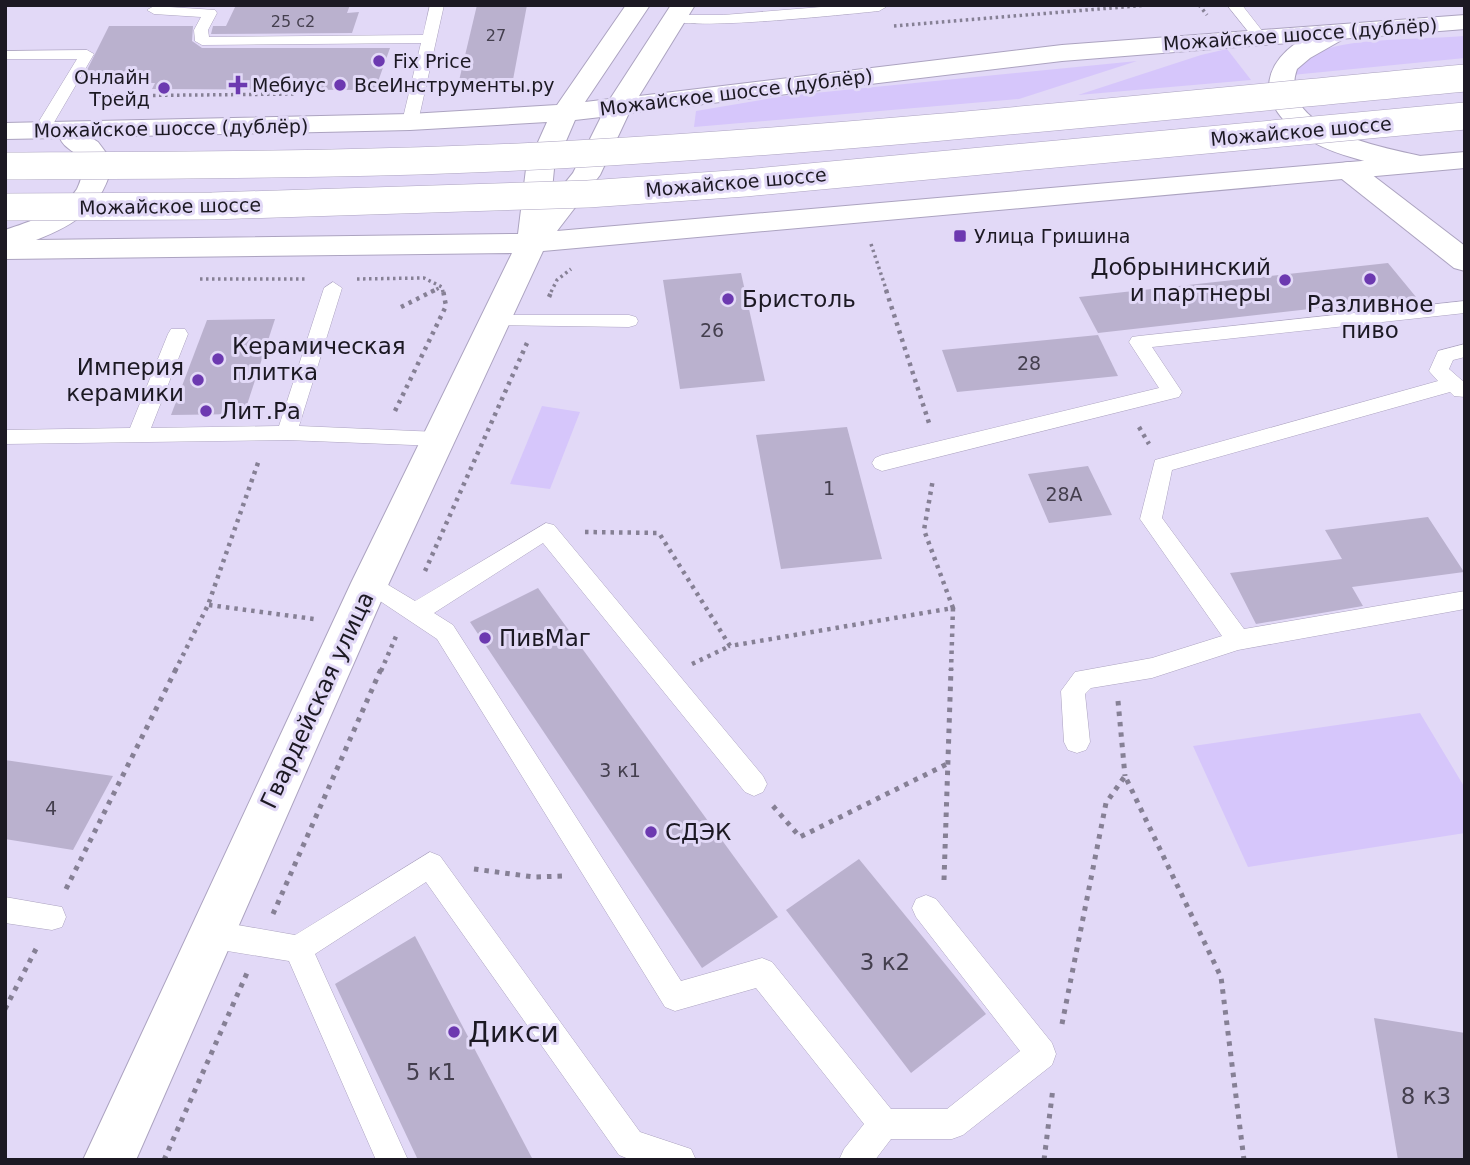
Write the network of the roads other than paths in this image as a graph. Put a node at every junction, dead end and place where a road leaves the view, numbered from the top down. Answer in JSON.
{"nodes":[{"id":1,"x":437,"y":5,"type":"edge"},
{"id":2,"x":638,"y":5,"type":"edge"},
{"id":3,"x":1234,"y":5,"type":"edge"},
{"id":4,"x":879,"y":7,"type":"dead end"},
{"id":5,"x":154,"y":10,"type":"dead end"},
{"id":6,"x":679,"y":12,"type":"edge"},
{"id":7,"x":1465,"y":22,"type":"edge"},
{"id":8,"x":1338,"y":32,"type":"junction"},
{"id":9,"x":1260,"y":37,"type":"junction"},
{"id":10,"x":428,"y":39,"type":"junction"},
{"id":11,"x":5,"y":55,"type":"edge"},
{"id":12,"x":1465,"y":78,"type":"edge"},
{"id":13,"x":618,"y":108,"type":"junction"},
{"id":14,"x":565,"y":113,"type":"junction"},
{"id":15,"x":1465,"y":116,"type":"edge"},
{"id":16,"x":410,"y":122,"type":"junction"},
{"id":17,"x":5,"y":131,"type":"edge"},
{"id":18,"x":41,"y":131,"type":"junction"},
{"id":19,"x":1465,"y":160,"type":"edge"},
{"id":20,"x":1419,"y":164,"type":"junction"},
{"id":21,"x":5,"y":166,"type":"edge"},
{"id":22,"x":1348,"y":170,"type":"junction"},
{"id":23,"x":5,"y":207,"type":"edge"},
{"id":24,"x":5,"y":240,"type":"edge"},
{"id":25,"x":532,"y":243,"type":"junction"},
{"id":26,"x":5,"y":250,"type":"edge"},
{"id":27,"x":1465,"y":261,"type":"edge"},
{"id":28,"x":332,"y":288,"type":"dead end"},
{"id":29,"x":1465,"y":307,"type":"edge"},
{"id":30,"x":495,"y":321,"type":"junction"},
{"id":31,"x":629,"y":321,"type":"dead end"},
{"id":32,"x":178,"y":334,"type":"dead end"},
{"id":33,"x":1465,"y":350,"type":"edge"},
{"id":34,"x":1459,"y":389,"type":"edge"},
{"id":35,"x":278,"y":433,"type":"junction"},
{"id":36,"x":138,"y":434,"type":"junction"},
{"id":37,"x":5,"y":437,"type":"edge"},
{"id":38,"x":438,"y":439,"type":"junction"},
{"id":39,"x":883,"y":464,"type":"dead end"},
{"id":40,"x":370,"y":583,"type":"junction"},
{"id":41,"x":1465,"y":600,"type":"edge"},
{"id":42,"x":412,"y":610,"type":"junction"},
{"id":43,"x":1238,"y":640,"type":"junction"},
{"id":44,"x":1077,"y":742,"type":"dead end"},
{"id":45,"x":754,"y":784,"type":"road end"},
{"id":46,"x":926,"y":908,"type":"dead end"},
{"id":47,"x":5,"y":910,"type":"edge"},
{"id":48,"x":52,"y":917,"type":"road end"},
{"id":49,"x":209,"y":934,"type":"junction"},
{"id":50,"x":298,"y":949,"type":"junction"},
{"id":51,"x":884,"y":1124,"type":"junction"},
{"id":52,"x":109,"y":1160,"type":"edge"},
{"id":53,"x":392,"y":1160,"type":"edge"},
{"id":54,"x":680,"y":1160,"type":"edge"},
{"id":55,"x":855,"y":1160,"type":"edge"}],
"edges":[{"from":1,"to":10,"type":"lane"},
{"from":2,"to":14,"type":"main road"},
{"from":3,"to":9,"type":"lane"},
{"from":4,"to":6,"type":"lane"},
{"from":5,"to":10,"type":"lane"},
{"from":6,"to":13,"type":"main road"},
{"from":7,"to":8,"type":"main road","name":"Можайское шоссе (дублёр)"},
{"from":8,"to":9,"type":"main road","name":"Можайское шоссе (дублёр)"},
{"from":8,"to":20,"type":"main road"},
{"from":9,"to":13,"type":"main road","name":"Можайское шоссе (дублёр)"},
{"from":10,"to":16,"type":"lane"},
{"from":11,"to":18,"type":"lane"},
{"from":12,"to":21,"type":"main road","name":"Можайское шоссе","bridge":true},
{"from":13,"to":14,"type":"main road","name":"Можайское шоссе (дублёр)"},
{"from":13,"to":25,"type":"main road"},
{"from":14,"to":16,"type":"main road","name":"Можайское шоссе (дублёр)"},
{"from":14,"to":25,"type":"main road"},
{"from":15,"to":23,"type":"main road","name":"Можайское шоссе","bridge":true},
{"from":16,"to":18,"type":"main road","name":"Можайское шоссе (дублёр)"},
{"from":17,"to":18,"type":"main road","name":"Можайское шоссе (дублёр)"},
{"from":18,"to":24,"type":"main road"},
{"from":19,"to":20,"type":"main road"},
{"from":20,"to":22,"type":"main road"},
{"from":22,"to":25,"type":"main road"},
{"from":22,"to":27,"type":"main road"},
{"from":25,"to":26,"type":"main road"},
{"from":25,"to":30,"type":"main road","name":"Гвардейская улица"},
{"from":28,"to":35,"type":"lane"},
{"from":29,"to":39,"type":"lane"},
{"from":30,"to":31,"type":"lane"},
{"from":30,"to":38,"type":"main road","name":"Гвардейская улица"},
{"from":32,"to":36,"type":"lane"},
{"from":33,"to":34,"type":"lane"},
{"from":34,"to":43,"type":"lane"},
{"from":35,"to":36,"type":"lane"},
{"from":35,"to":38,"type":"lane"},
{"from":36,"to":37,"type":"lane"},
{"from":38,"to":40,"type":"main road","name":"Гвардейская улица"},
{"from":40,"to":42,"type":"lane"},
{"from":40,"to":49,"type":"main road","name":"Гвардейская улица"},
{"from":41,"to":43,"type":"lane"},
{"from":42,"to":45,"type":"lane"},
{"from":42,"to":51,"type":"lane"},
{"from":43,"to":44,"type":"lane"},
{"from":46,"to":51,"type":"lane"},
{"from":47,"to":48,"type":"lane"},
{"from":49,"to":50,"type":"lane"},
{"from":49,"to":52,"type":"main road","name":"Гвардейская улица"},
{"from":50,"to":53,"type":"lane"},
{"from":50,"to":54,"type":"lane"},
{"from":51,"to":55,"type":"lane"}]}
